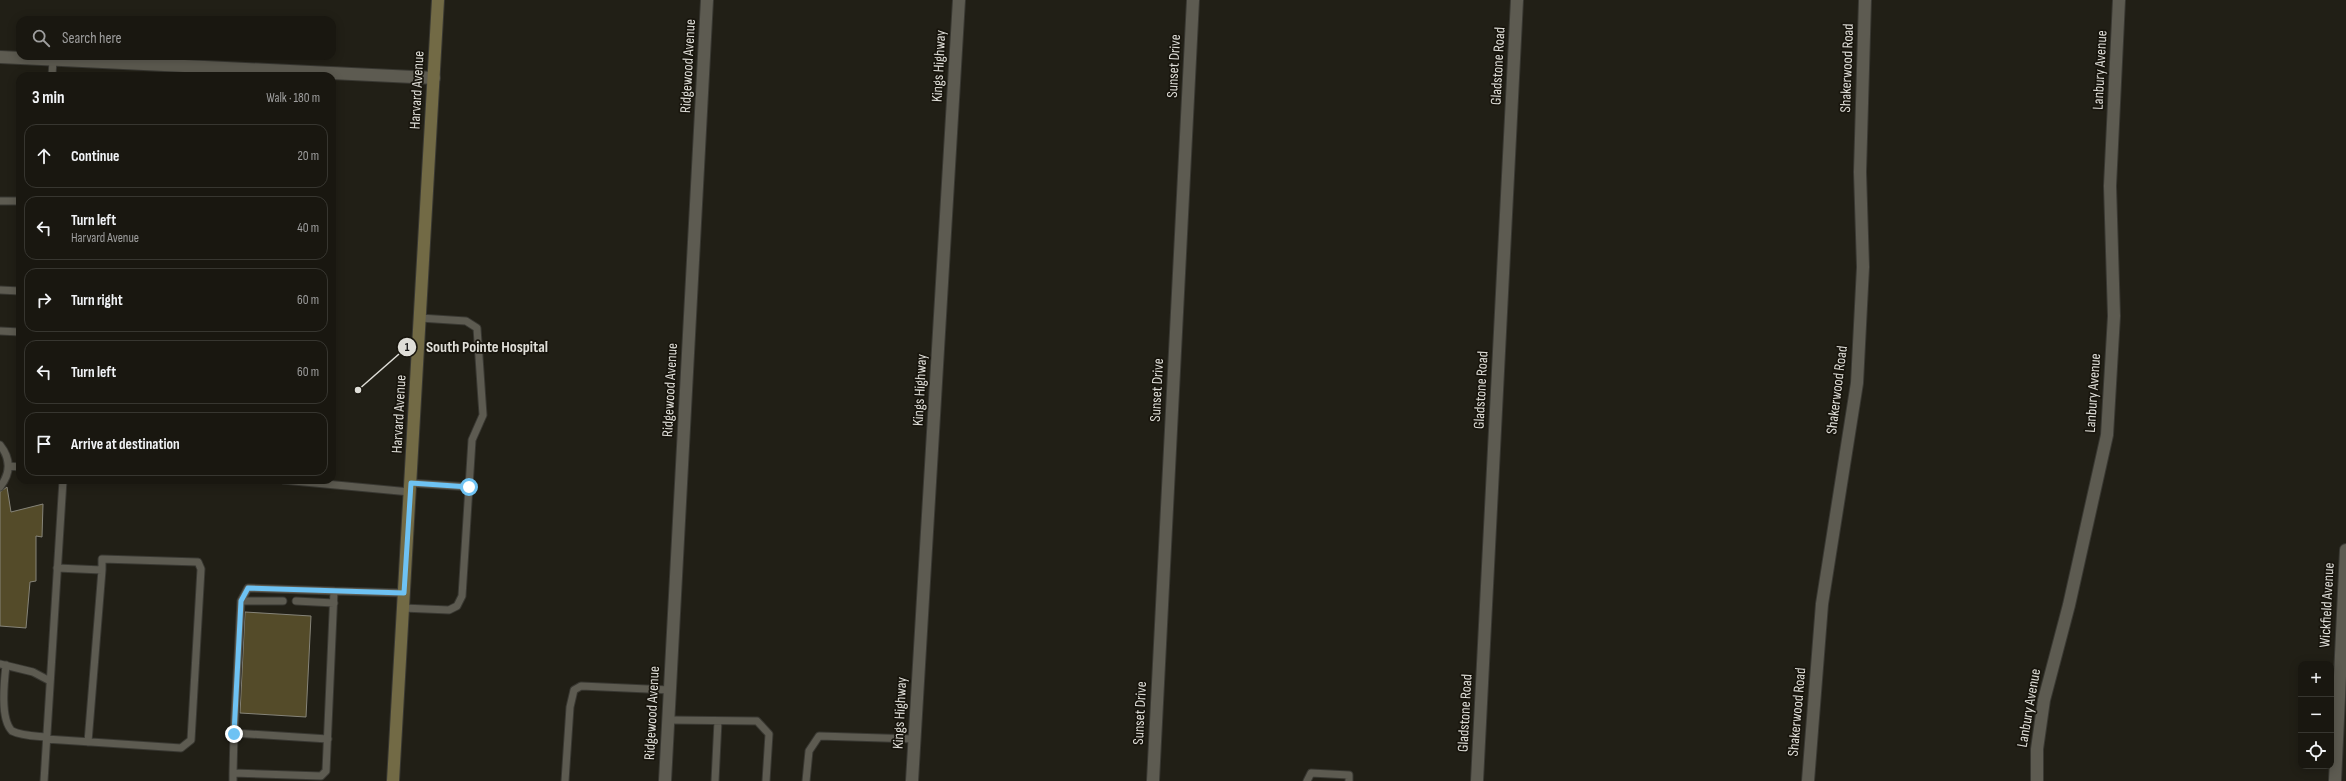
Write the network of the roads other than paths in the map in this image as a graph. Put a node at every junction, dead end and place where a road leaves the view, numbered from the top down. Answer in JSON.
{"nodes":[{"id":1,"x":438,"y":0,"type":"edge"},
{"id":2,"x":707,"y":0,"type":"edge"},
{"id":3,"x":959,"y":0,"type":"edge"},
{"id":4,"x":1194,"y":0,"type":"edge"},
{"id":5,"x":1517,"y":0,"type":"edge"},
{"id":6,"x":1865,"y":0,"type":"edge"},
{"id":7,"x":2119,"y":0,"type":"edge"},
{"id":8,"x":0,"y":57,"type":"edge"},
{"id":9,"x":16,"y":58,"type":"edge"},
{"id":10,"x":53,"y":60,"type":"joint"},
{"id":11,"x":52,"y":72,"type":"edge"},
{"id":12,"x":307,"y":72,"type":"edge"},
{"id":13,"x":336,"y":73,"type":"edge"},
{"id":14,"x":434,"y":78,"type":"junction"},
{"id":15,"x":0,"y":201,"type":"edge"},
{"id":16,"x":16,"y":201,"type":"edge"},
{"id":17,"x":0,"y":290,"type":"edge"},
{"id":18,"x":16,"y":291,"type":"edge"},
{"id":19,"x":420,"y":318,"type":"junction"},
{"id":20,"x":0,"y":331,"type":"edge"},
{"id":21,"x":16,"y":332,"type":"edge"},
{"id":22,"x":0,"y":445,"type":"edge"},
{"id":23,"x":9,"y":466,"type":"junction"},
{"id":24,"x":16,"y":467,"type":"edge"},
{"id":25,"x":336,"y":483,"type":"edge"},
{"id":26,"x":63,"y":484,"type":"edge"},
{"id":27,"x":0,"y":487,"type":"edge"},
{"id":28,"x":411,"y":487,"type":"junction"},
{"id":29,"x":469,"y":487,"type":"junction"},
{"id":30,"x":2346,"y":550,"type":"edge"},
{"id":31,"x":57,"y":568,"type":"junction"},
{"id":32,"x":102,"y":570,"type":"junction"},
{"id":33,"x":334,"y":590,"type":"junction"},
{"id":34,"x":404,"y":593,"type":"junction"},
{"id":35,"x":241,"y":601,"type":"junction"},
{"id":36,"x":283,"y":601,"type":"dead end"},
{"id":37,"x":296,"y":601,"type":"dead end"},
{"id":38,"x":334,"y":603,"type":"junction"},
{"id":39,"x":403,"y":608,"type":"junction"},
{"id":40,"x":3,"y":664,"type":"edge"},
{"id":41,"x":50,"y":680,"type":"junction"},
{"id":42,"x":670,"y":690,"type":"junction"},
{"id":43,"x":669,"y":720,"type":"junction"},
{"id":44,"x":718,"y":721,"type":"junction"},
{"id":45,"x":234,"y":734,"type":"junction"},
{"id":46,"x":46,"y":738,"type":"junction"},
{"id":47,"x":328,"y":739,"type":"junction"},
{"id":48,"x":914,"y":739,"type":"junction"},
{"id":49,"x":88,"y":742,"type":"junction"},
{"id":50,"x":233,"y":777,"type":"edge"},
{"id":51,"x":44,"y":781,"type":"edge"},
{"id":52,"x":393,"y":781,"type":"edge"},
{"id":53,"x":565,"y":781,"type":"edge"},
{"id":54,"x":665,"y":781,"type":"edge"},
{"id":55,"x":715,"y":781,"type":"edge"},
{"id":56,"x":766,"y":781,"type":"edge"},
{"id":57,"x":806,"y":781,"type":"edge"},
{"id":58,"x":912,"y":781,"type":"edge"},
{"id":59,"x":1153,"y":781,"type":"edge"},
{"id":60,"x":1307,"y":781,"type":"edge"},
{"id":61,"x":1349,"y":781,"type":"edge"},
{"id":62,"x":1477,"y":781,"type":"edge"},
{"id":63,"x":1808,"y":781,"type":"edge"},
{"id":64,"x":2037,"y":781,"type":"edge"},
{"id":65,"x":2335,"y":781,"type":"edge"}],
"edges":[{"from":1,"to":14,"type":"main road","name":"Harvard Avenue"},
{"from":2,"to":42,"type":"street","name":"Ridgewood Avenue"},
{"from":3,"to":48,"type":"street","name":"Kings Highway"},
{"from":4,"to":59,"type":"street","name":"Sunset Drive"},
{"from":5,"to":62,"type":"street","name":"Gladstone Road"},
{"from":6,"to":63,"type":"street","name":"Shakerwood Road"},
{"from":7,"to":64,"type":"street","name":"Lanbury Avenue"},
{"from":8,"to":9,"type":"street"},
{"from":10,"to":11,"type":"lane"},
{"from":10,"to":12,"type":"street"},
{"from":13,"to":14,"type":"street"},
{"from":14,"to":19,"type":"main road","name":"Harvard Avenue"},
{"from":15,"to":16,"type":"lane"},
{"from":17,"to":18,"type":"lane"},
{"from":19,"to":28,"type":"main road","name":"Harvard Avenue"},
{"from":19,"to":29,"type":"lane"},
{"from":20,"to":21,"type":"lane"},
{"from":22,"to":23,"type":"lane"},
{"from":23,"to":24,"type":"lane"},
{"from":23,"to":27,"type":"lane"},
{"from":25,"to":28,"type":"lane"},
{"from":26,"to":31,"type":"lane"},
{"from":28,"to":29,"type":"lane"},
{"from":28,"to":34,"type":"main road","name":"Harvard Avenue"},
{"from":29,"to":39,"type":"lane"},
{"from":30,"to":65,"type":"street","name":"Wickfield Avenue"},
{"from":31,"to":32,"type":"lane"},
{"from":31,"to":41,"type":"lane"},
{"from":32,"to":49,"type":"lane"},
{"from":32,"to":49,"type":"lane"},
{"from":33,"to":34,"type":"lane"},
{"from":33,"to":35,"type":"lane"},
{"from":33,"to":38,"type":"lane"},
{"from":34,"to":39,"type":"main road","name":"Harvard Avenue"},
{"from":35,"to":36,"type":"lane"},
{"from":35,"to":45,"type":"lane"},
{"from":37,"to":38,"type":"lane"},
{"from":38,"to":47,"type":"lane"},
{"from":39,"to":52,"type":"main road","name":"Harvard Avenue"},
{"from":40,"to":41,"type":"lane"},
{"from":40,"to":46,"type":"lane"},
{"from":41,"to":46,"type":"lane"},
{"from":42,"to":43,"type":"street","name":"Ridgewood Avenue"},
{"from":42,"to":53,"type":"lane"},
{"from":43,"to":44,"type":"lane"},
{"from":43,"to":54,"type":"street","name":"Ridgewood Avenue"},
{"from":44,"to":55,"type":"lane"},
{"from":44,"to":56,"type":"lane"},
{"from":45,"to":47,"type":"lane"},
{"from":45,"to":50,"type":"lane"},
{"from":46,"to":49,"type":"lane"},
{"from":46,"to":51,"type":"lane"},
{"from":47,"to":50,"type":"lane"},
{"from":48,"to":57,"type":"lane"},
{"from":48,"to":58,"type":"street","name":"Kings Highway"},
{"from":60,"to":61,"type":"lane"}]}
